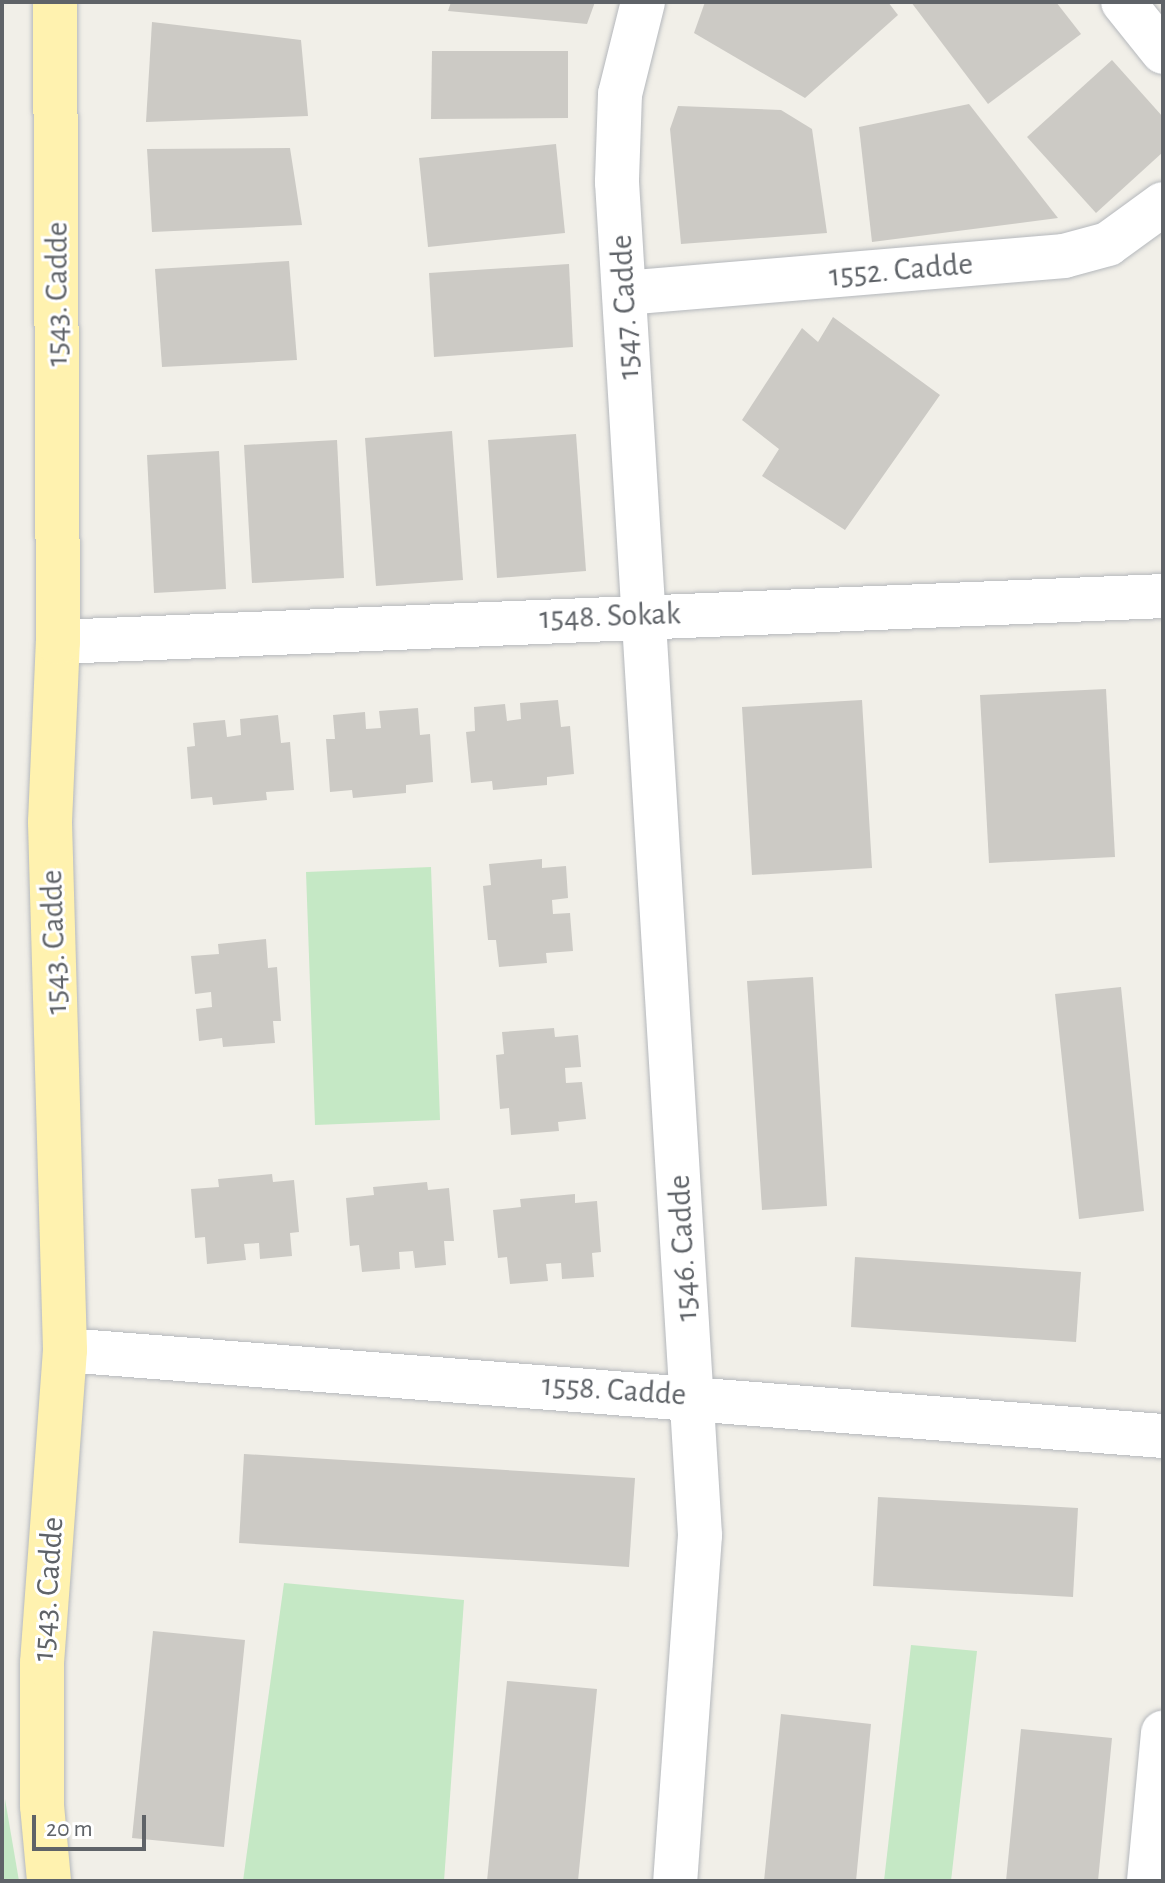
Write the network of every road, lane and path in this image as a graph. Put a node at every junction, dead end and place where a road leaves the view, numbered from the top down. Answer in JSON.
{"nodes":[{"id":1,"x":55,"y":2,"type":"edge"},
{"id":2,"x":643,"y":2,"type":"edge"},
{"id":3,"x":1123,"y":2,"type":"edge"},
{"id":4,"x":1163,"y":52,"type":"edge"},
{"id":5,"x":1163,"y":204,"type":"edge"},
{"id":6,"x":624,"y":293,"type":"junction"},
{"id":7,"x":1163,"y":596,"type":"edge"},
{"id":8,"x":644,"y":614,"type":"junction"},
{"id":9,"x":58,"y":642,"type":"junction"},
{"id":10,"x":65,"y":1350,"type":"junction"},
{"id":11,"x":692,"y":1396,"type":"junction"},
{"id":12,"x":1163,"y":1436,"type":"edge"},
{"id":13,"x":1163,"y":1733,"type":"edge"},
{"id":14,"x":49,"y":1881,"type":"edge"},
{"id":15,"x":675,"y":1881,"type":"edge"},
{"id":16,"x":1149,"y":1881,"type":"edge"}],
"edges":[{"from":1,"to":9,"type":"main road","name":"1543. Cadde"},
{"from":2,"to":6,"type":"street","name":"1547. Cadde"},
{"from":3,"to":4,"type":"street"},
{"from":5,"to":6,"type":"street","name":"1552. Cadde"},
{"from":6,"to":8,"type":"street","name":"1547. Cadde"},
{"from":7,"to":8,"type":"street","name":"1548. Sokak"},
{"from":8,"to":9,"type":"street","name":"1548. Sokak"},
{"from":8,"to":11,"type":"street","name":"1546. Cadde"},
{"from":9,"to":10,"type":"main road","name":"1543. Cadde"},
{"from":10,"to":11,"type":"street","name":"1558. Cadde"},
{"from":10,"to":14,"type":"main road","name":"1543. Cadde"},
{"from":11,"to":12,"type":"street","name":"1558. Cadde"},
{"from":11,"to":15,"type":"street","name":"1546. Cadde"},
{"from":13,"to":16,"type":"street"}]}
